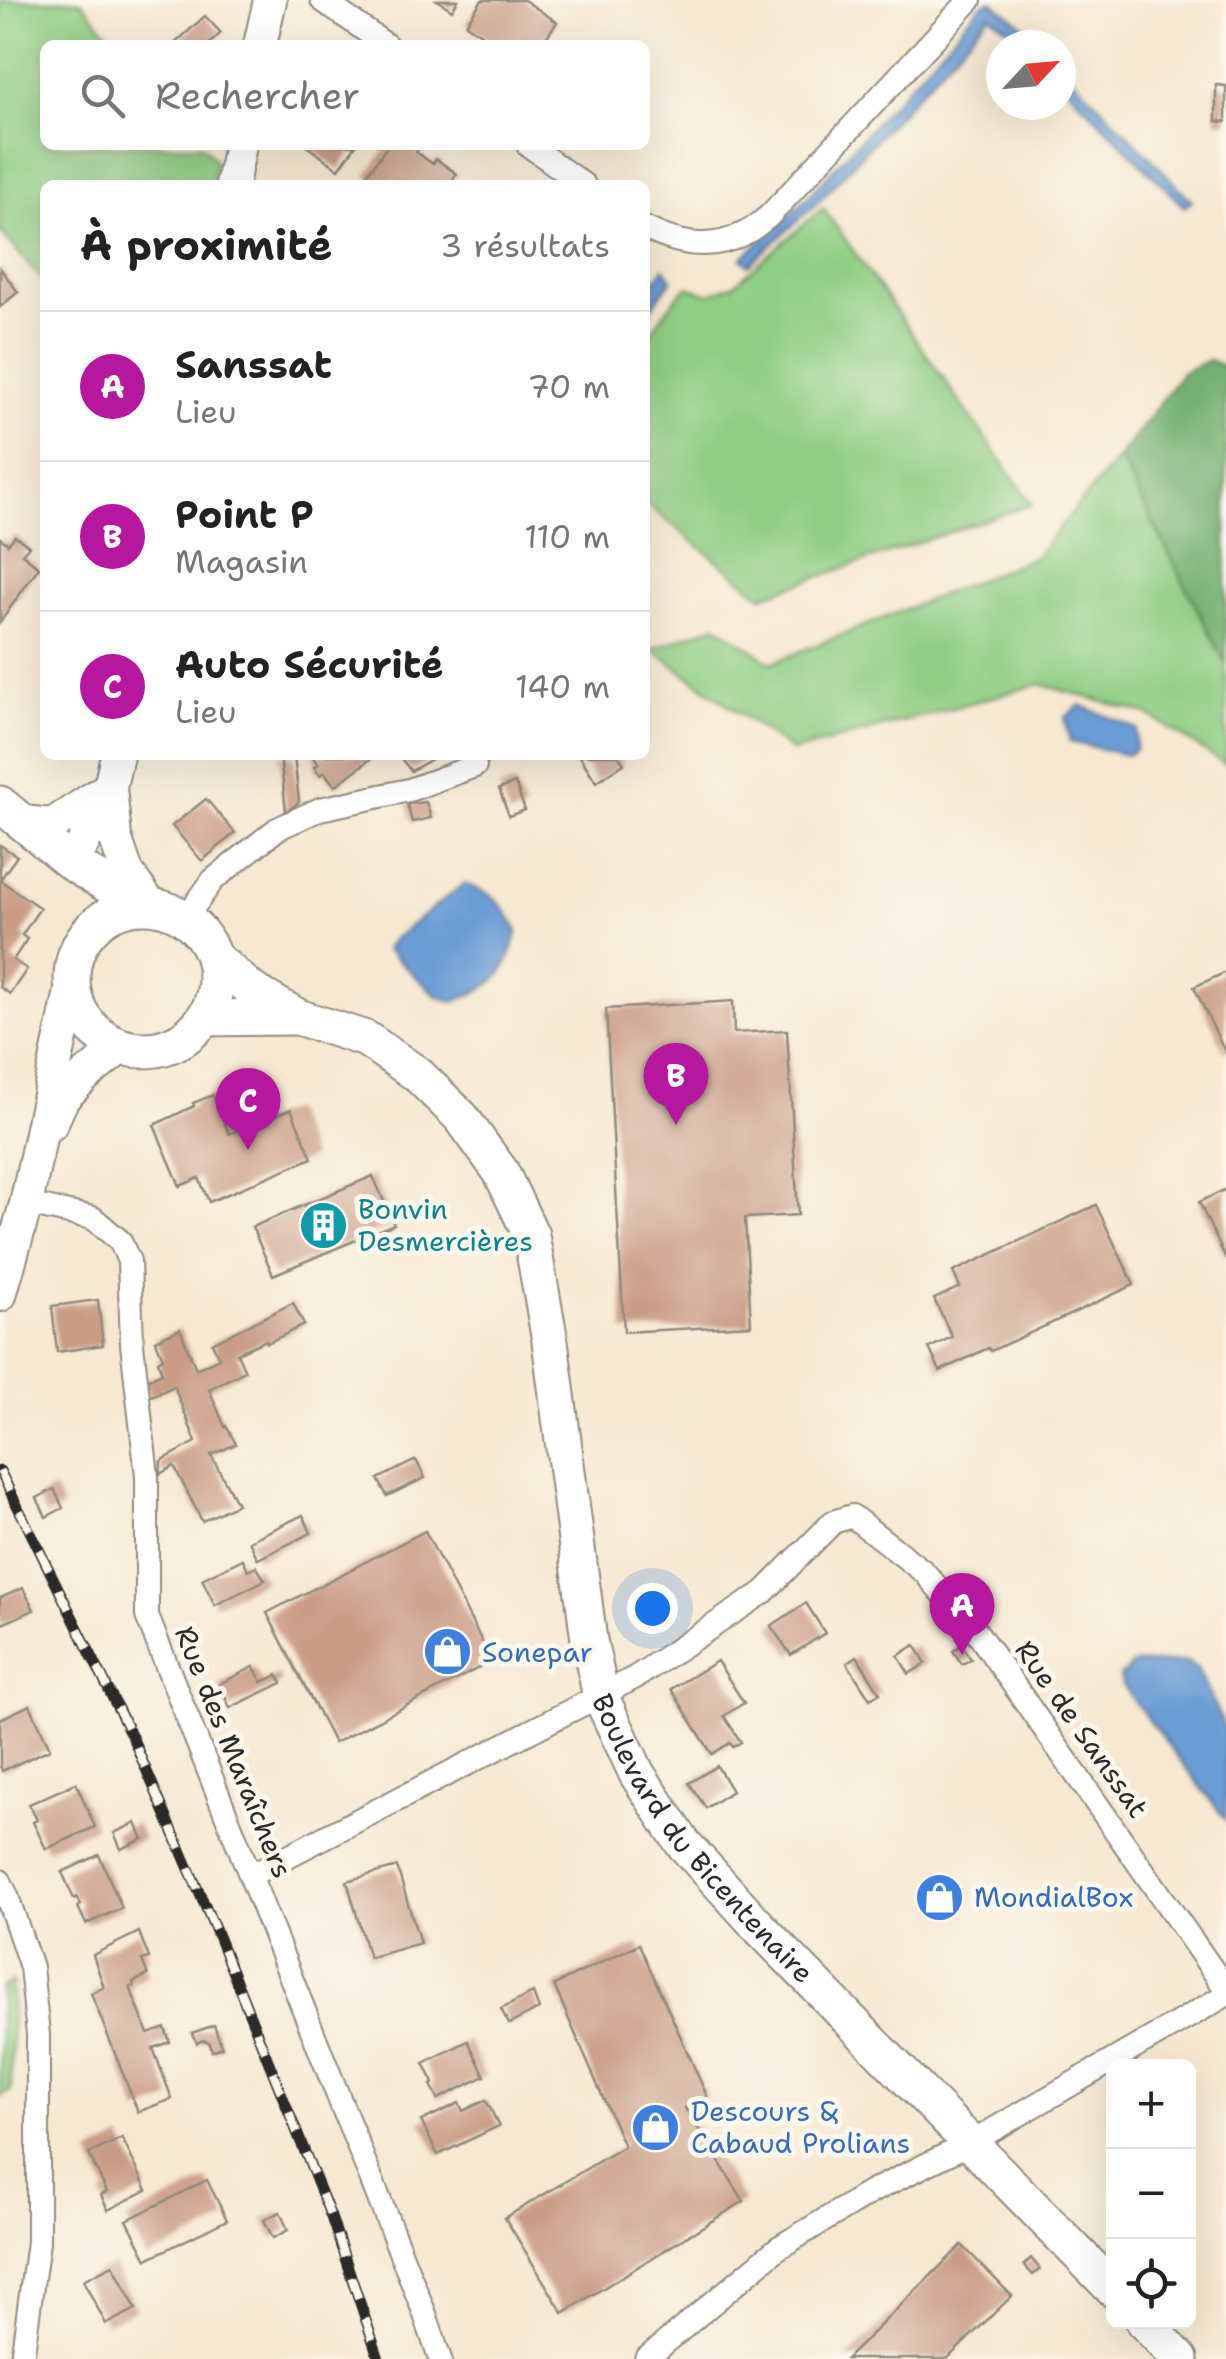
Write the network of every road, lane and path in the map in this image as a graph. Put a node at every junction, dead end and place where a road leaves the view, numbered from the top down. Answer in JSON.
{"nodes":[{"id":1,"x":270,"y":0,"type":"edge"},
{"id":2,"x":322,"y":0,"type":"edge"},
{"id":3,"x":970,"y":0,"type":"edge"},
{"id":4,"x":261,"y":40,"type":"edge"},
{"id":5,"x":379,"y":40,"type":"edge"},
{"id":6,"x":239,"y":150,"type":"edge"},
{"id":7,"x":535,"y":150,"type":"edge"},
{"id":8,"x":233,"y":180,"type":"edge"},
{"id":9,"x":577,"y":180,"type":"edge"},
{"id":10,"x":650,"y":230,"type":"edge"},
{"id":11,"x":474,"y":766,"type":"dead end"},
{"id":12,"x":114,"y":771,"type":"edge"},
{"id":13,"x":12,"y":812,"type":"edge"},
{"id":14,"x":73,"y":864,"type":"junction"},
{"id":15,"x":146,"y":906,"type":"junction"},
{"id":16,"x":186,"y":919,"type":"junction"},
{"id":17,"x":86,"y":935,"type":"junction"},
{"id":18,"x":213,"y":957,"type":"junction"},
{"id":19,"x":72,"y":986,"type":"junction"},
{"id":20,"x":298,"y":1017,"type":"junction"},
{"id":21,"x":204,"y":1018,"type":"junction"},
{"id":22,"x":122,"y":1046,"type":"junction"},
{"id":23,"x":38,"y":1156,"type":"junction"},
{"id":24,"x":26,"y":1204,"type":"junction"},
{"id":25,"x":0,"y":1294,"type":"edge"},
{"id":26,"x":601,"y":1697,"type":"junction"},
{"id":27,"x":251,"y":1875,"type":"junction"},
{"id":28,"x":0,"y":1882,"type":"edge"},
{"id":29,"x":1226,"y":1992,"type":"edge"},
{"id":30,"x":970,"y":2143,"type":"junction"},
{"id":31,"x":1106,"y":2282,"type":"edge"},
{"id":32,"x":1151,"y":2329,"type":"edge"},
{"id":33,"x":22,"y":2359,"type":"edge"},
{"id":34,"x":440,"y":2359,"type":"edge"},
{"id":35,"x":646,"y":2359,"type":"edge"},
{"id":36,"x":1180,"y":2359,"type":"edge"}],
"edges":[{"from":1,"to":4,"type":"main road"},
{"from":2,"to":5,"type":"street"},
{"from":3,"to":10,"type":"street"},
{"from":6,"to":8,"type":"main road"},
{"from":7,"to":9,"type":"street"},
{"from":11,"to":16,"type":"street"},
{"from":12,"to":13,"type":"main road"},
{"from":12,"to":14,"type":"main road"},
{"from":12,"to":15,"type":"main road"},
{"from":13,"to":14,"type":"main road"},
{"from":14,"to":15,"type":"main road"},
{"from":14,"to":17,"type":"main road"},
{"from":15,"to":16,"type":"main road"},
{"from":15,"to":17,"type":"main road"},
{"from":16,"to":18,"type":"main road"},
{"from":17,"to":19,"type":"main road"},
{"from":18,"to":20,"type":"main road","name":"Boulevard du Bicentenaire"},
{"from":18,"to":21,"type":"main road"},
{"from":19,"to":22,"type":"main road"},
{"from":19,"to":23,"type":"main road"},
{"from":20,"to":21,"type":"main road","name":"Boulevard du Bicentenaire"},
{"from":20,"to":26,"type":"main road","name":"Boulevard du Bicentenaire"},
{"from":21,"to":22,"type":"main road"},
{"from":22,"to":23,"type":"main road"},
{"from":23,"to":24,"type":"main road"},
{"from":24,"to":25,"type":"main road"},
{"from":24,"to":27,"type":"street","name":"Rue des Maraîchers"},
{"from":26,"to":27,"type":"street","name":"Rue de Sanssat"},
{"from":26,"to":29,"type":"street","name":"Rue de Sanssat"},
{"from":26,"to":30,"type":"main road","name":"Boulevard du Bicentenaire"},
{"from":27,"to":34,"type":"street","name":"Rue des Maraîchers"},
{"from":28,"to":33,"type":"street"},
{"from":29,"to":30,"type":"street"},
{"from":30,"to":31,"type":"main road","name":"Boulevard du Bicentenaire"},
{"from":30,"to":35,"type":"street"},
{"from":32,"to":36,"type":"main road"}]}
